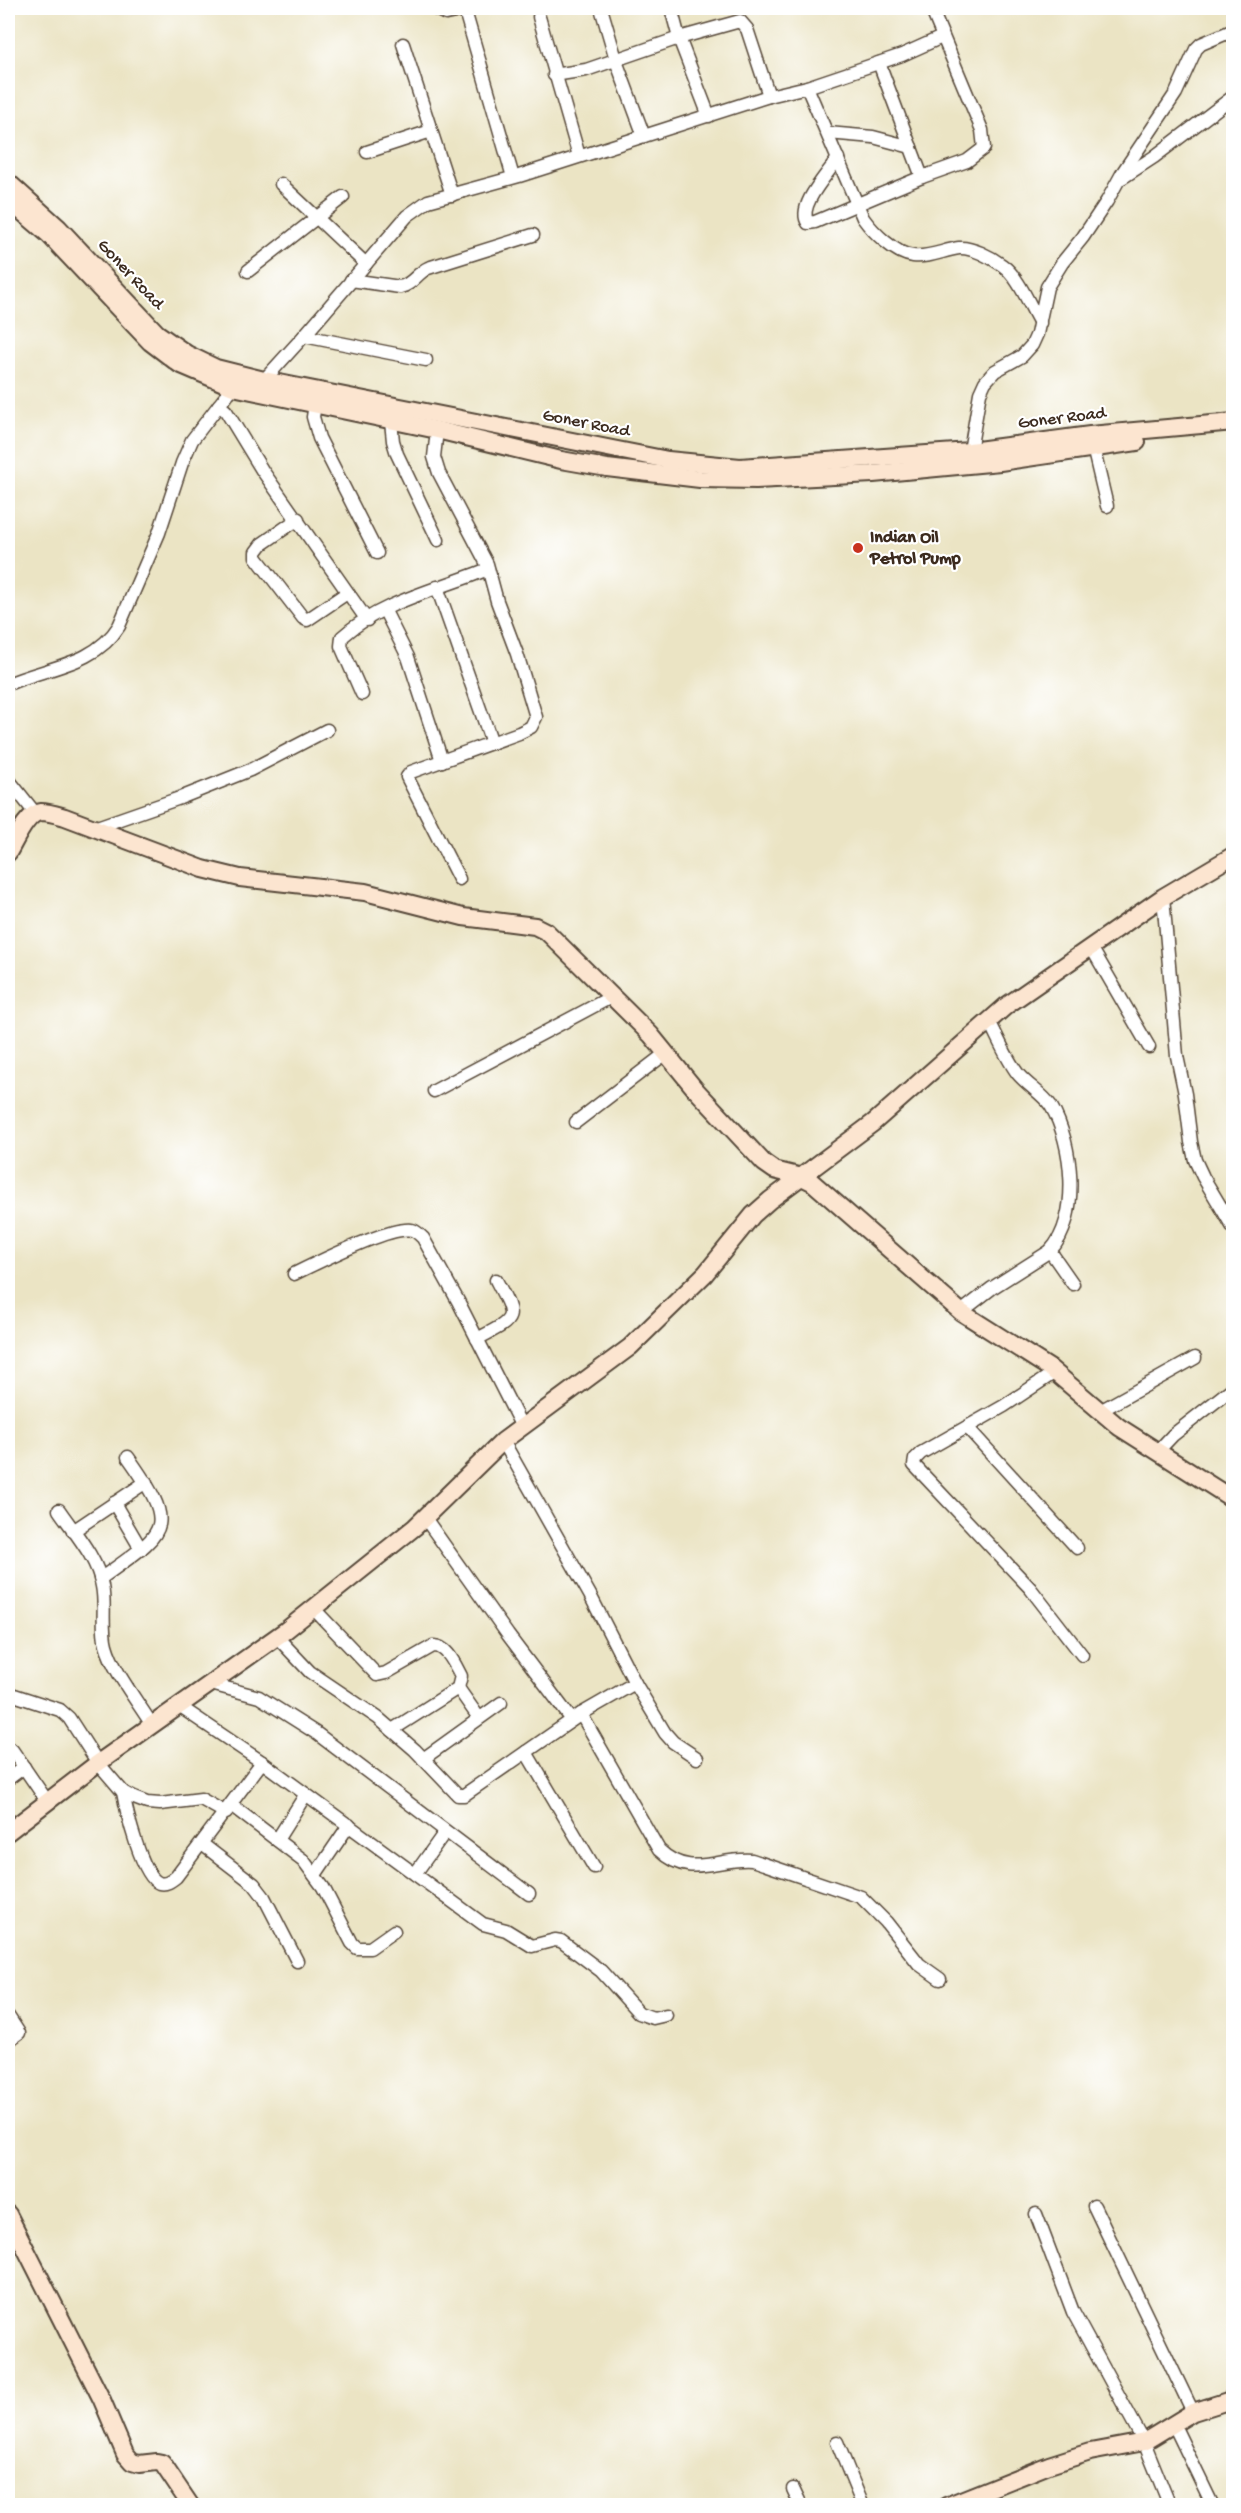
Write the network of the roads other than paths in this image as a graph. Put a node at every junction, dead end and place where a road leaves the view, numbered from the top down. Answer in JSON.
{"nodes":[{"id":1,"x":434,"y":8,"type":"edge"},
{"id":2,"x":601,"y":8,"type":"edge"},
{"id":3,"x":671,"y":8,"type":"edge"},
{"id":4,"x":931,"y":8,"type":"edge"},
{"id":5,"x":469,"y":9,"type":"edge"},
{"id":6,"x":539,"y":17,"type":"dead end"},
{"id":7,"x":1233,"y":30,"type":"edge"},
{"id":8,"x":942,"y":37,"type":"junction"},
{"id":9,"x":679,"y":38,"type":"junction"},
{"id":10,"x":403,"y":44,"type":"dead end"},
{"id":11,"x":616,"y":60,"type":"junction"},
{"id":12,"x":879,"y":63,"type":"junction"},
{"id":13,"x":554,"y":75,"type":"junction"},
{"id":14,"x":807,"y":87,"type":"junction"},
{"id":15,"x":769,"y":96,"type":"junction"},
{"id":16,"x":1233,"y":96,"type":"edge"},
{"id":17,"x":709,"y":116,"type":"junction"},
{"id":18,"x":431,"y":131,"type":"junction"},
{"id":19,"x":828,"y":133,"type":"junction"},
{"id":20,"x":644,"y":136,"type":"junction"},
{"id":21,"x":911,"y":147,"type":"junction"},
{"id":22,"x":367,"y":152,"type":"dead end"},
{"id":23,"x":579,"y":156,"type":"junction"},
{"id":24,"x":838,"y":158,"type":"junction"},
{"id":25,"x":513,"y":177,"type":"junction"},
{"id":26,"x":922,"y":177,"type":"junction"},
{"id":27,"x":1118,"y":180,"type":"junction"},
{"id":28,"x":8,"y":182,"type":"edge"},
{"id":29,"x":280,"y":184,"type":"dead end"},
{"id":30,"x":452,"y":195,"type":"junction"},
{"id":31,"x":343,"y":197,"type":"dead end"},
{"id":32,"x":8,"y":200,"type":"edge"},
{"id":33,"x":857,"y":204,"type":"junction"},
{"id":34,"x":315,"y":218,"type":"junction"},
{"id":35,"x":533,"y":236,"type":"dead end"},
{"id":36,"x":366,"y":264,"type":"junction"},
{"id":37,"x":248,"y":271,"type":"dead end"},
{"id":38,"x":351,"y":280,"type":"junction"},
{"id":39,"x":1040,"y":323,"type":"junction"},
{"id":40,"x":304,"y":336,"type":"junction"},
{"id":41,"x":426,"y":360,"type":"dead end"},
{"id":42,"x":237,"y":381,"type":"junction"},
{"id":43,"x":262,"y":386,"type":"junction"},
{"id":44,"x":315,"y":404,"type":"junction"},
{"id":45,"x":219,"y":405,"type":"junction"},
{"id":46,"x":390,"y":412,"type":"junction"},
{"id":47,"x":1233,"y":422,"type":"edge"},
{"id":48,"x":437,"y":430,"type":"junction"},
{"id":49,"x":1233,"y":432,"type":"edge"},
{"id":50,"x":1091,"y":441,"type":"junction"},
{"id":51,"x":612,"y":449,"type":"junction"},
{"id":52,"x":970,"y":451,"type":"junction"},
{"id":53,"x":608,"y":468,"type":"junction"},
{"id":54,"x":1107,"y":506,"type":"dead end"},
{"id":55,"x":298,"y":519,"type":"junction"},
{"id":56,"x":438,"y":540,"type":"dead end"},
{"id":57,"x":377,"y":553,"type":"dead end"},
{"id":58,"x":488,"y":569,"type":"junction"},
{"id":59,"x":437,"y":587,"type":"junction"},
{"id":60,"x":347,"y":593,"type":"junction"},
{"id":61,"x":385,"y":611,"type":"junction"},
{"id":62,"x":367,"y":620,"type":"junction"},
{"id":63,"x":8,"y":684,"type":"edge"},
{"id":64,"x":362,"y":694,"type":"dead end"},
{"id":65,"x":327,"y":730,"type":"dead end"},
{"id":66,"x":492,"y":743,"type":"junction"},
{"id":67,"x":442,"y":761,"type":"junction"},
{"id":68,"x":8,"y":779,"type":"edge"},
{"id":69,"x":35,"y":813,"type":"junction"},
{"id":70,"x":94,"y":828,"type":"junction"},
{"id":71,"x":8,"y":853,"type":"edge"},
{"id":72,"x":1233,"y":855,"type":"edge"},
{"id":73,"x":459,"y":879,"type":"dead end"},
{"id":74,"x":1163,"y":897,"type":"junction"},
{"id":75,"x":1090,"y":947,"type":"junction"},
{"id":76,"x":613,"y":996,"type":"junction"},
{"id":77,"x":989,"y":1021,"type":"junction"},
{"id":78,"x":1149,"y":1047,"type":"dead end"},
{"id":79,"x":666,"y":1053,"type":"junction"},
{"id":80,"x":434,"y":1091,"type":"dead end"},
{"id":81,"x":576,"y":1122,"type":"dead end"},
{"id":82,"x":802,"y":1177,"type":"junction"},
{"id":83,"x":1233,"y":1229,"type":"edge"},
{"id":84,"x":1050,"y":1251,"type":"junction"},
{"id":85,"x":294,"y":1274,"type":"dead end"},
{"id":86,"x":496,"y":1280,"type":"dead end"},
{"id":87,"x":1072,"y":1284,"type":"dead end"},
{"id":88,"x":961,"y":1312,"type":"junction"},
{"id":89,"x":477,"y":1339,"type":"junction"},
{"id":90,"x":1195,"y":1358,"type":"dead end"},
{"id":91,"x":1055,"y":1372,"type":"junction"},
{"id":92,"x":1233,"y":1387,"type":"edge"},
{"id":93,"x":1100,"y":1411,"type":"junction"},
{"id":94,"x":522,"y":1426,"type":"junction"},
{"id":95,"x":968,"y":1427,"type":"junction"},
{"id":96,"x":502,"y":1441,"type":"junction"},
{"id":97,"x":1157,"y":1452,"type":"junction"},
{"id":98,"x":128,"y":1457,"type":"dead end"},
{"id":99,"x":146,"y":1482,"type":"junction"},
{"id":100,"x":1233,"y":1500,"type":"edge"},
{"id":101,"x":114,"y":1503,"type":"junction"},
{"id":102,"x":59,"y":1510,"type":"dead end"},
{"id":103,"x":424,"y":1518,"type":"junction"},
{"id":104,"x":73,"y":1531,"type":"junction"},
{"id":105,"x":1077,"y":1548,"type":"dead end"},
{"id":106,"x":141,"y":1549,"type":"junction"},
{"id":107,"x":100,"y":1579,"type":"junction"},
{"id":108,"x":313,"y":1608,"type":"junction"},
{"id":109,"x":277,"y":1636,"type":"junction"},
{"id":110,"x":1082,"y":1655,"type":"dead end"},
{"id":111,"x":635,"y":1683,"type":"junction"},
{"id":112,"x":211,"y":1684,"type":"junction"},
{"id":113,"x":458,"y":1688,"type":"junction"},
{"id":114,"x":8,"y":1693,"type":"edge"},
{"id":115,"x":501,"y":1703,"type":"dead end"},
{"id":116,"x":179,"y":1706,"type":"junction"},
{"id":117,"x":576,"y":1717,"type":"junction"},
{"id":118,"x":479,"y":1718,"type":"junction"},
{"id":119,"x":152,"y":1725,"type":"junction"},
{"id":120,"x":392,"y":1730,"type":"junction"},
{"id":121,"x":8,"y":1748,"type":"edge"},
{"id":122,"x":526,"y":1752,"type":"junction"},
{"id":123,"x":697,"y":1758,"type":"dead end"},
{"id":124,"x":423,"y":1759,"type":"junction"},
{"id":125,"x":262,"y":1762,"type":"junction"},
{"id":126,"x":98,"y":1763,"type":"junction"},
{"id":127,"x":24,"y":1767,"type":"junction"},
{"id":128,"x":8,"y":1779,"type":"edge"},
{"id":129,"x":123,"y":1792,"type":"junction"},
{"id":130,"x":306,"y":1794,"type":"junction"},
{"id":131,"x":47,"y":1801,"type":"junction"},
{"id":132,"x":229,"y":1809,"type":"junction"},
{"id":133,"x":349,"y":1825,"type":"junction"},
{"id":134,"x":8,"y":1832,"type":"edge"},
{"id":135,"x":445,"y":1832,"type":"junction"},
{"id":136,"x":277,"y":1840,"type":"junction"},
{"id":137,"x":202,"y":1844,"type":"junction"},
{"id":138,"x":594,"y":1867,"type":"dead end"},
{"id":139,"x":415,"y":1874,"type":"junction"},
{"id":140,"x":315,"y":1875,"type":"junction"},
{"id":141,"x":529,"y":1894,"type":"dead end"},
{"id":142,"x":394,"y":1931,"type":"dead end"},
{"id":143,"x":297,"y":1961,"type":"dead end"},
{"id":144,"x":940,"y":1979,"type":"dead end"},
{"id":145,"x":666,"y":2015,"type":"dead end"},
{"id":146,"x":8,"y":2016,"type":"edge"},
{"id":147,"x":8,"y":2041,"type":"edge"},
{"id":148,"x":1094,"y":2206,"type":"dead end"},
{"id":149,"x":8,"y":2214,"type":"edge"},
{"id":150,"x":1036,"y":2214,"type":"dead end"},
{"id":151,"x":13,"y":2238,"type":"edge"},
{"id":152,"x":1233,"y":2399,"type":"edge"},
{"id":153,"x":1193,"y":2412,"type":"junction"},
{"id":154,"x":1173,"y":2423,"type":"junction"},
{"id":155,"x":837,"y":2442,"type":"dead end"},
{"id":156,"x":1144,"y":2442,"type":"junction"},
{"id":157,"x":793,"y":2488,"type":"dead end"},
{"id":158,"x":191,"y":2505,"type":"edge"},
{"id":159,"x":801,"y":2505,"type":"edge"},
{"id":160,"x":863,"y":2505,"type":"edge"},
{"id":161,"x":946,"y":2505,"type":"edge"},
{"id":162,"x":1170,"y":2505,"type":"edge"},
{"id":163,"x":1213,"y":2505,"type":"edge"}],
"edges":[{"from":1,"to":5,"type":"street"},
{"from":2,"to":11,"type":"street"},
{"from":3,"to":9,"type":"street"},
{"from":4,"to":8,"type":"street"},
{"from":5,"to":25,"type":"street"},
{"from":6,"to":13,"type":"street"},
{"from":7,"to":27,"type":"street"},
{"from":8,"to":12,"type":"street"},
{"from":8,"to":26,"type":"street"},
{"from":9,"to":11,"type":"street"},
{"from":9,"to":15,"type":"street"},
{"from":9,"to":17,"type":"street"},
{"from":10,"to":18,"type":"street"},
{"from":11,"to":13,"type":"street"},
{"from":11,"to":20,"type":"street"},
{"from":12,"to":14,"type":"street"},
{"from":12,"to":21,"type":"street"},
{"from":13,"to":23,"type":"street"},
{"from":14,"to":15,"type":"street"},
{"from":14,"to":19,"type":"street"},
{"from":15,"to":17,"type":"street"},
{"from":16,"to":27,"type":"street"},
{"from":17,"to":20,"type":"street"},
{"from":18,"to":22,"type":"street"},
{"from":18,"to":30,"type":"street"},
{"from":19,"to":21,"type":"street"},
{"from":19,"to":24,"type":"street"},
{"from":20,"to":23,"type":"street"},
{"from":21,"to":26,"type":"street"},
{"from":23,"to":25,"type":"street"},
{"from":24,"to":33,"type":"street"},
{"from":24,"to":33,"type":"street"},
{"from":25,"to":30,"type":"street"},
{"from":26,"to":33,"type":"street"},
{"from":27,"to":39,"type":"street"},
{"from":28,"to":42,"type":"street","name":"Goner Road"},
{"from":29,"to":34,"type":"street"},
{"from":30,"to":36,"type":"street"},
{"from":31,"to":34,"type":"street"},
{"from":32,"to":42,"type":"street","name":"Goner Road"},
{"from":33,"to":39,"type":"street"},
{"from":34,"to":36,"type":"street"},
{"from":34,"to":37,"type":"street"},
{"from":35,"to":38,"type":"street"},
{"from":36,"to":38,"type":"street"},
{"from":38,"to":40,"type":"street"},
{"from":39,"to":52,"type":"street"},
{"from":40,"to":41,"type":"street"},
{"from":40,"to":43,"type":"street"},
{"from":42,"to":43,"type":"street","name":"Goner Road"},
{"from":42,"to":45,"type":"street"},
{"from":43,"to":44,"type":"street","name":"Goner Road"},
{"from":43,"to":46,"type":"street","name":"Goner Road"},
{"from":44,"to":46,"type":"street","name":"Goner Road"},
{"from":44,"to":57,"type":"street"},
{"from":45,"to":55,"type":"street"},
{"from":45,"to":63,"type":"street"},
{"from":46,"to":48,"type":"street","name":"Goner Road"},
{"from":46,"to":51,"type":"street","name":"Goner Road"},
{"from":46,"to":56,"type":"street"},
{"from":47,"to":50,"type":"street","name":"Goner Road"},
{"from":48,"to":53,"type":"street","name":"Goner Road"},
{"from":48,"to":58,"type":"street"},
{"from":49,"to":50,"type":"street","name":"Goner Road"},
{"from":50,"to":52,"type":"street","name":"Goner Road"},
{"from":50,"to":53,"type":"street","name":"Goner Road"},
{"from":50,"to":54,"type":"street"},
{"from":51,"to":52,"type":"street","name":"Goner Road"},
{"from":51,"to":53,"type":"street"},
{"from":55,"to":60,"type":"street"},
{"from":55,"to":60,"type":"street"},
{"from":58,"to":59,"type":"street"},
{"from":58,"to":66,"type":"street"},
{"from":59,"to":61,"type":"street"},
{"from":59,"to":66,"type":"street"},
{"from":60,"to":62,"type":"street"},
{"from":61,"to":62,"type":"street"},
{"from":61,"to":67,"type":"street"},
{"from":62,"to":64,"type":"street"},
{"from":65,"to":70,"type":"street"},
{"from":66,"to":67,"type":"street"},
{"from":67,"to":73,"type":"street"},
{"from":68,"to":69,"type":"street"},
{"from":69,"to":70,"type":"street"},
{"from":69,"to":71,"type":"street"},
{"from":70,"to":76,"type":"street"},
{"from":72,"to":74,"type":"street"},
{"from":74,"to":75,"type":"street"},
{"from":74,"to":83,"type":"street"},
{"from":75,"to":77,"type":"street"},
{"from":75,"to":78,"type":"street"},
{"from":76,"to":79,"type":"street"},
{"from":76,"to":80,"type":"street"},
{"from":77,"to":82,"type":"street"},
{"from":77,"to":84,"type":"street"},
{"from":79,"to":81,"type":"street"},
{"from":79,"to":82,"type":"street"},
{"from":82,"to":88,"type":"street"},
{"from":82,"to":94,"type":"street"},
{"from":84,"to":87,"type":"street"},
{"from":84,"to":88,"type":"street"},
{"from":85,"to":89,"type":"street"},
{"from":86,"to":89,"type":"street"},
{"from":88,"to":91,"type":"street"},
{"from":89,"to":94,"type":"street"},
{"from":90,"to":93,"type":"street"},
{"from":91,"to":93,"type":"street"},
{"from":91,"to":95,"type":"street"},
{"from":92,"to":97,"type":"street"},
{"from":93,"to":97,"type":"street"},
{"from":94,"to":96,"type":"street"},
{"from":95,"to":105,"type":"street"},
{"from":95,"to":110,"type":"street"},
{"from":96,"to":103,"type":"street"},
{"from":96,"to":111,"type":"street"},
{"from":97,"to":100,"type":"street"},
{"from":98,"to":99,"type":"street"},
{"from":99,"to":101,"type":"street"},
{"from":99,"to":106,"type":"street"},
{"from":101,"to":104,"type":"street"},
{"from":101,"to":106,"type":"street"},
{"from":102,"to":104,"type":"street"},
{"from":103,"to":108,"type":"street"},
{"from":103,"to":117,"type":"street"},
{"from":104,"to":107,"type":"street"},
{"from":106,"to":107,"type":"street"},
{"from":107,"to":119,"type":"street"},
{"from":108,"to":109,"type":"street"},
{"from":108,"to":113,"type":"street"},
{"from":109,"to":112,"type":"street"},
{"from":109,"to":120,"type":"street"},
{"from":111,"to":117,"type":"street"},
{"from":111,"to":123,"type":"street"},
{"from":112,"to":116,"type":"street"},
{"from":112,"to":135,"type":"street"},
{"from":113,"to":118,"type":"street"},
{"from":113,"to":120,"type":"street"},
{"from":114,"to":126,"type":"street"},
{"from":115,"to":118,"type":"street"},
{"from":116,"to":119,"type":"street"},
{"from":116,"to":125,"type":"street"},
{"from":117,"to":122,"type":"street"},
{"from":117,"to":144,"type":"street"},
{"from":118,"to":124,"type":"street"},
{"from":119,"to":126,"type":"street"},
{"from":120,"to":124,"type":"street"},
{"from":121,"to":127,"type":"street"},
{"from":122,"to":124,"type":"street"},
{"from":122,"to":138,"type":"street"},
{"from":125,"to":130,"type":"street"},
{"from":125,"to":132,"type":"street"},
{"from":126,"to":129,"type":"street"},
{"from":126,"to":131,"type":"street"},
{"from":127,"to":128,"type":"street"},
{"from":127,"to":131,"type":"street"},
{"from":129,"to":132,"type":"street"},
{"from":129,"to":137,"type":"street"},
{"from":130,"to":133,"type":"street"},
{"from":130,"to":136,"type":"street"},
{"from":131,"to":134,"type":"street"},
{"from":132,"to":136,"type":"street"},
{"from":132,"to":137,"type":"street"},
{"from":133,"to":139,"type":"street"},
{"from":133,"to":140,"type":"street"},
{"from":135,"to":139,"type":"street"},
{"from":135,"to":141,"type":"street"},
{"from":136,"to":140,"type":"street"},
{"from":137,"to":143,"type":"street"},
{"from":139,"to":145,"type":"street"},
{"from":140,"to":142,"type":"street"},
{"from":146,"to":147,"type":"street"},
{"from":148,"to":153,"type":"street"},
{"from":149,"to":151,"type":"street"},
{"from":150,"to":156,"type":"street"},
{"from":151,"to":158,"type":"street"},
{"from":152,"to":153,"type":"street"},
{"from":153,"to":154,"type":"street"},
{"from":154,"to":156,"type":"street"},
{"from":154,"to":163,"type":"street"},
{"from":155,"to":160,"type":"street"},
{"from":156,"to":161,"type":"street"},
{"from":156,"to":162,"type":"street"},
{"from":157,"to":159,"type":"street"}]}
